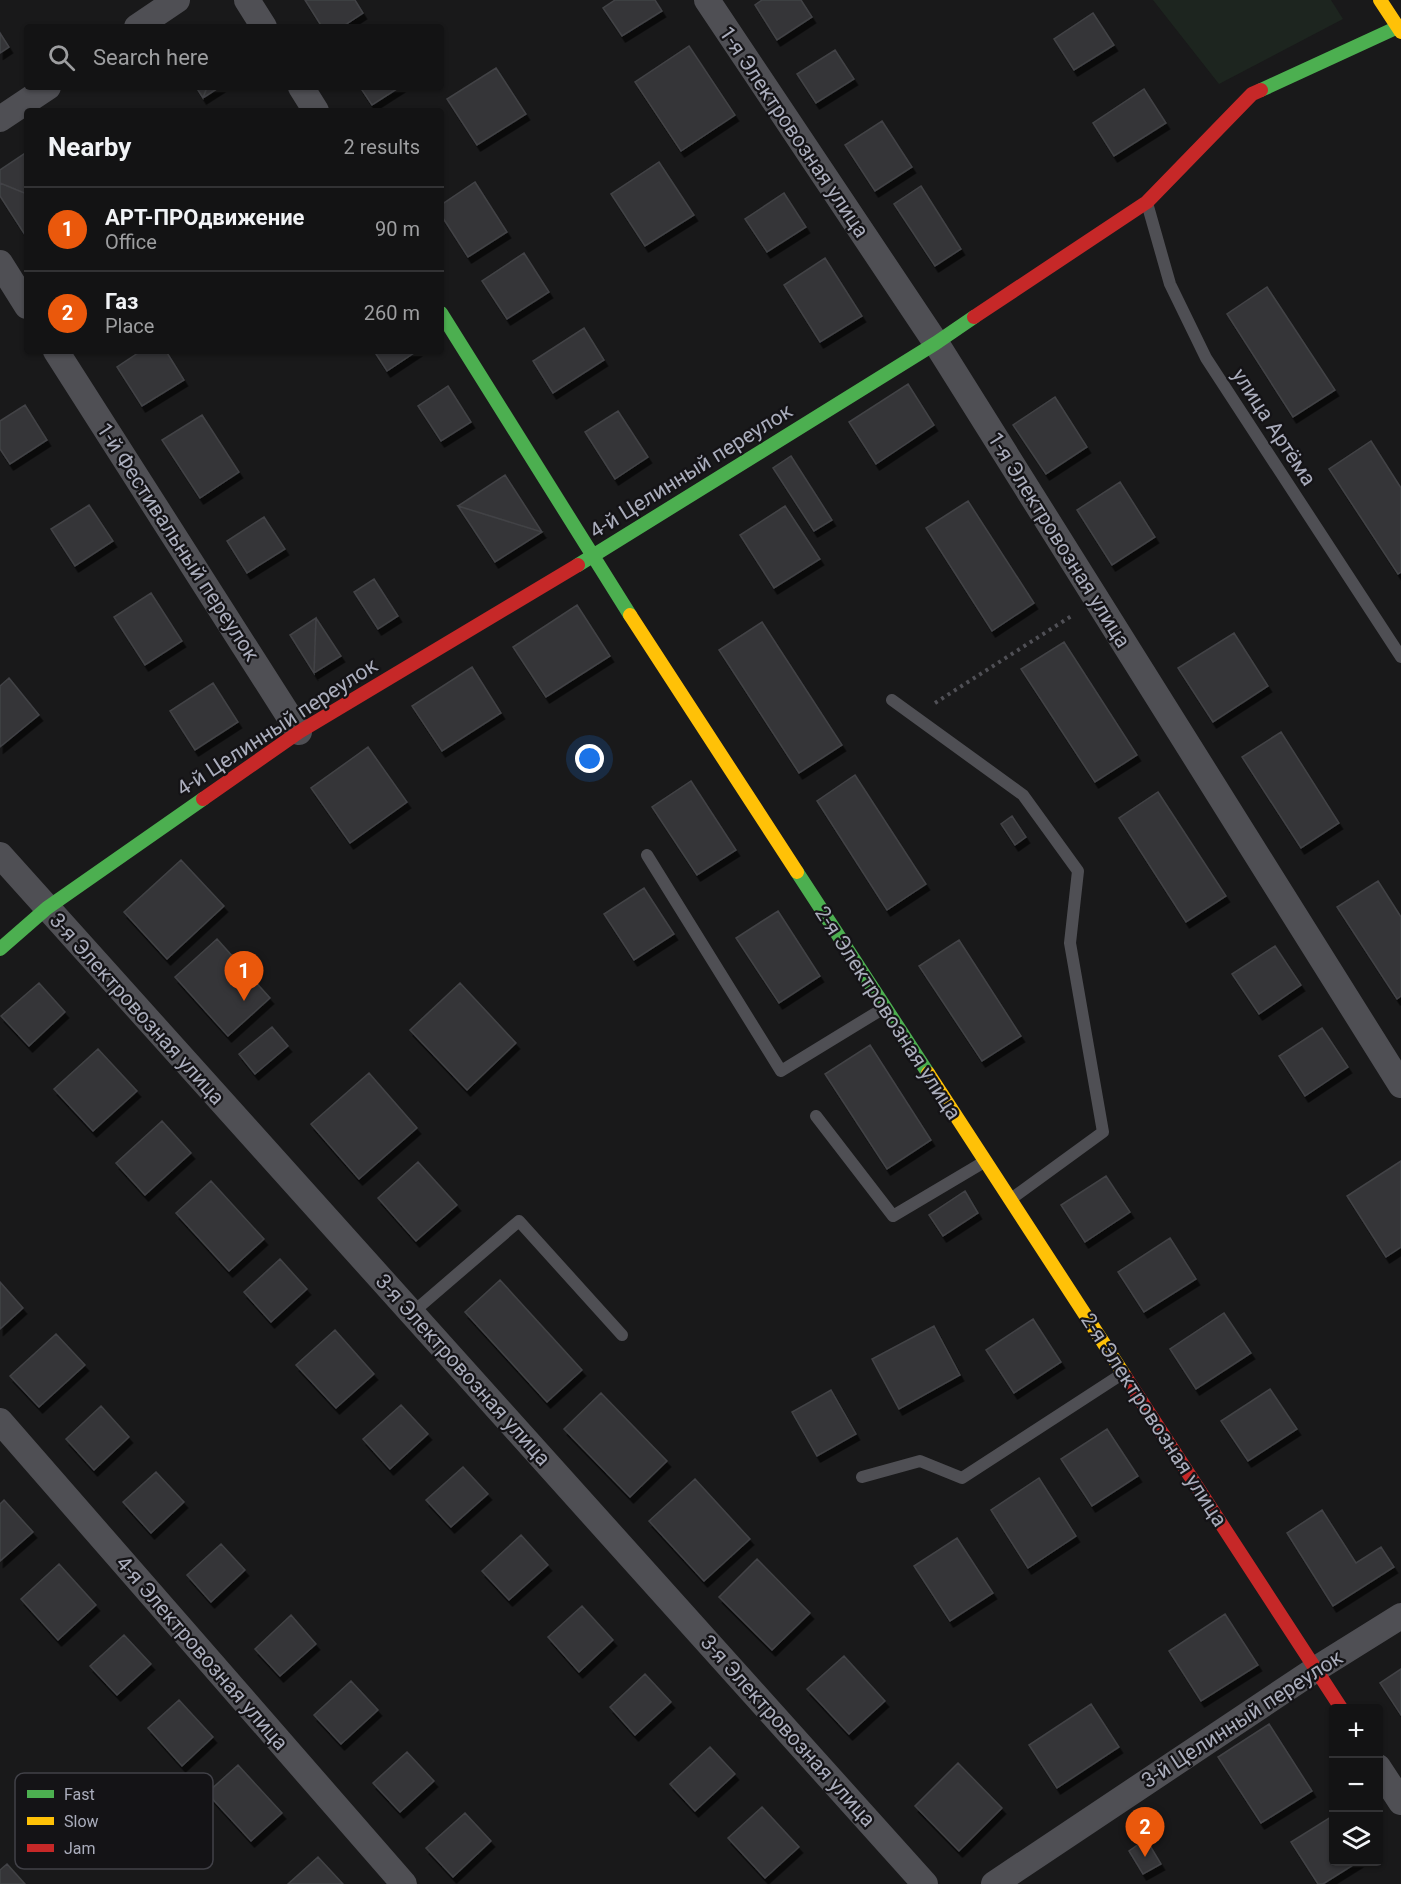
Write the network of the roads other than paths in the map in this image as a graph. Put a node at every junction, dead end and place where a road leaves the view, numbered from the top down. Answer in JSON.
{"nodes":[{"id":1,"x":177,"y":0,"type":"edge"},
{"id":2,"x":247,"y":0,"type":"edge"},
{"id":3,"x":707,"y":0,"type":"edge"},
{"id":4,"x":1380,"y":0,"type":"edge"},
{"id":5,"x":141,"y":24,"type":"edge"},
{"id":6,"x":262,"y":24,"type":"edge"},
{"id":7,"x":1399,"y":29,"type":"edge"},
{"id":8,"x":44,"y":90,"type":"edge"},
{"id":9,"x":303,"y":90,"type":"edge"},
{"id":10,"x":314,"y":108,"type":"edge"},
{"id":11,"x":0,"y":119,"type":"edge"},
{"id":12,"x":1147,"y":202,"type":"junction"},
{"id":13,"x":0,"y":263,"type":"edge"},
{"id":14,"x":24,"y":301,"type":"edge"},
{"id":15,"x":444,"y":318,"type":"edge"},
{"id":16,"x":936,"y":344,"type":"junction"},
{"id":17,"x":58,"y":354,"type":"edge"},
{"id":18,"x":592,"y":557,"type":"junction"},
{"id":19,"x":1401,"y":657,"type":"edge"},
{"id":20,"x":892,"y":700,"type":"dead end"},
{"id":21,"x":299,"y":732,"type":"junction"},
{"id":22,"x":0,"y":855,"type":"edge"},
{"id":23,"x":647,"y":855,"type":"dead end"},
{"id":24,"x":47,"y":908,"type":"junction"},
{"id":25,"x":0,"y":949,"type":"edge"},
{"id":26,"x":885,"y":1007,"type":"junction"},
{"id":27,"x":1401,"y":1085,"type":"edge"},
{"id":28,"x":816,"y":1116,"type":"dead end"},
{"id":29,"x":985,"y":1161,"type":"junction"},
{"id":30,"x":1010,"y":1200,"type":"junction"},
{"id":31,"x":412,"y":1313,"type":"junction"},
{"id":32,"x":622,"y":1335,"type":"dead end"},
{"id":33,"x":1124,"y":1374,"type":"junction"},
{"id":34,"x":0,"y":1421,"type":"edge"},
{"id":35,"x":862,"y":1477,"type":"dead end"},
{"id":36,"x":1401,"y":1616,"type":"edge"},
{"id":37,"x":1316,"y":1669,"type":"junction"},
{"id":38,"x":1338,"y":1704,"type":"edge"},
{"id":39,"x":1383,"y":1775,"type":"edge"},
{"id":40,"x":1401,"y":1802,"type":"edge"},
{"id":41,"x":404,"y":1884,"type":"edge"},
{"id":42,"x":925,"y":1884,"type":"edge"},
{"id":43,"x":994,"y":1884,"type":"edge"}],
"edges":[{"from":1,"to":5,"type":"street"},
{"from":2,"to":6,"type":"street"},
{"from":3,"to":16,"type":"street","name":"1-я Электровозная улица"},
{"from":4,"to":7,"type":"street"},
{"from":7,"to":12,"type":"street","name":"4-й Целинный переулок"},
{"from":8,"to":11,"type":"street"},
{"from":9,"to":10,"type":"street"},
{"from":12,"to":16,"type":"street","name":"4-й Целинный переулок"},
{"from":12,"to":19,"type":"lane","name":"улица Артёма"},
{"from":13,"to":14,"type":"street"},
{"from":15,"to":18,"type":"street","name":"2-я Электровозная улица"},
{"from":16,"to":18,"type":"street","name":"4-й Целинный переулок"},
{"from":16,"to":27,"type":"street","name":"1-я Электровозная улица"},
{"from":17,"to":21,"type":"street","name":"1-й Фестивальный переулок"},
{"from":18,"to":21,"type":"street","name":"4-й Целинный переулок"},
{"from":18,"to":26,"type":"street","name":"2-я Электровозная улица"},
{"from":20,"to":30,"type":"lane"},
{"from":21,"to":24,"type":"street","name":"4-й Целинный переулок"},
{"from":22,"to":24,"type":"street","name":"3-я Электровозная улица"},
{"from":23,"to":26,"type":"lane"},
{"from":24,"to":25,"type":"street","name":"4-й Целинный переулок"},
{"from":24,"to":31,"type":"street","name":"3-я Электровозная улица"},
{"from":26,"to":29,"type":"street","name":"2-я Электровозная улица"},
{"from":28,"to":29,"type":"lane"},
{"from":29,"to":30,"type":"street","name":"2-я Электровозная улица"},
{"from":30,"to":33,"type":"street","name":"2-я Электровозная улица"},
{"from":31,"to":32,"type":"lane"},
{"from":31,"to":42,"type":"street","name":"3-я Электровозная улица"},
{"from":33,"to":35,"type":"lane"},
{"from":33,"to":37,"type":"street","name":"2-я Электровозная улица"},
{"from":34,"to":41,"type":"street","name":"4-я Электровозная улица"},
{"from":36,"to":37,"type":"street","name":"3-й Целинный переулок"},
{"from":37,"to":38,"type":"street","name":"2-я Электровозная улица"},
{"from":37,"to":43,"type":"street","name":"3-й Целинный переулок"},
{"from":39,"to":40,"type":"street"}]}
